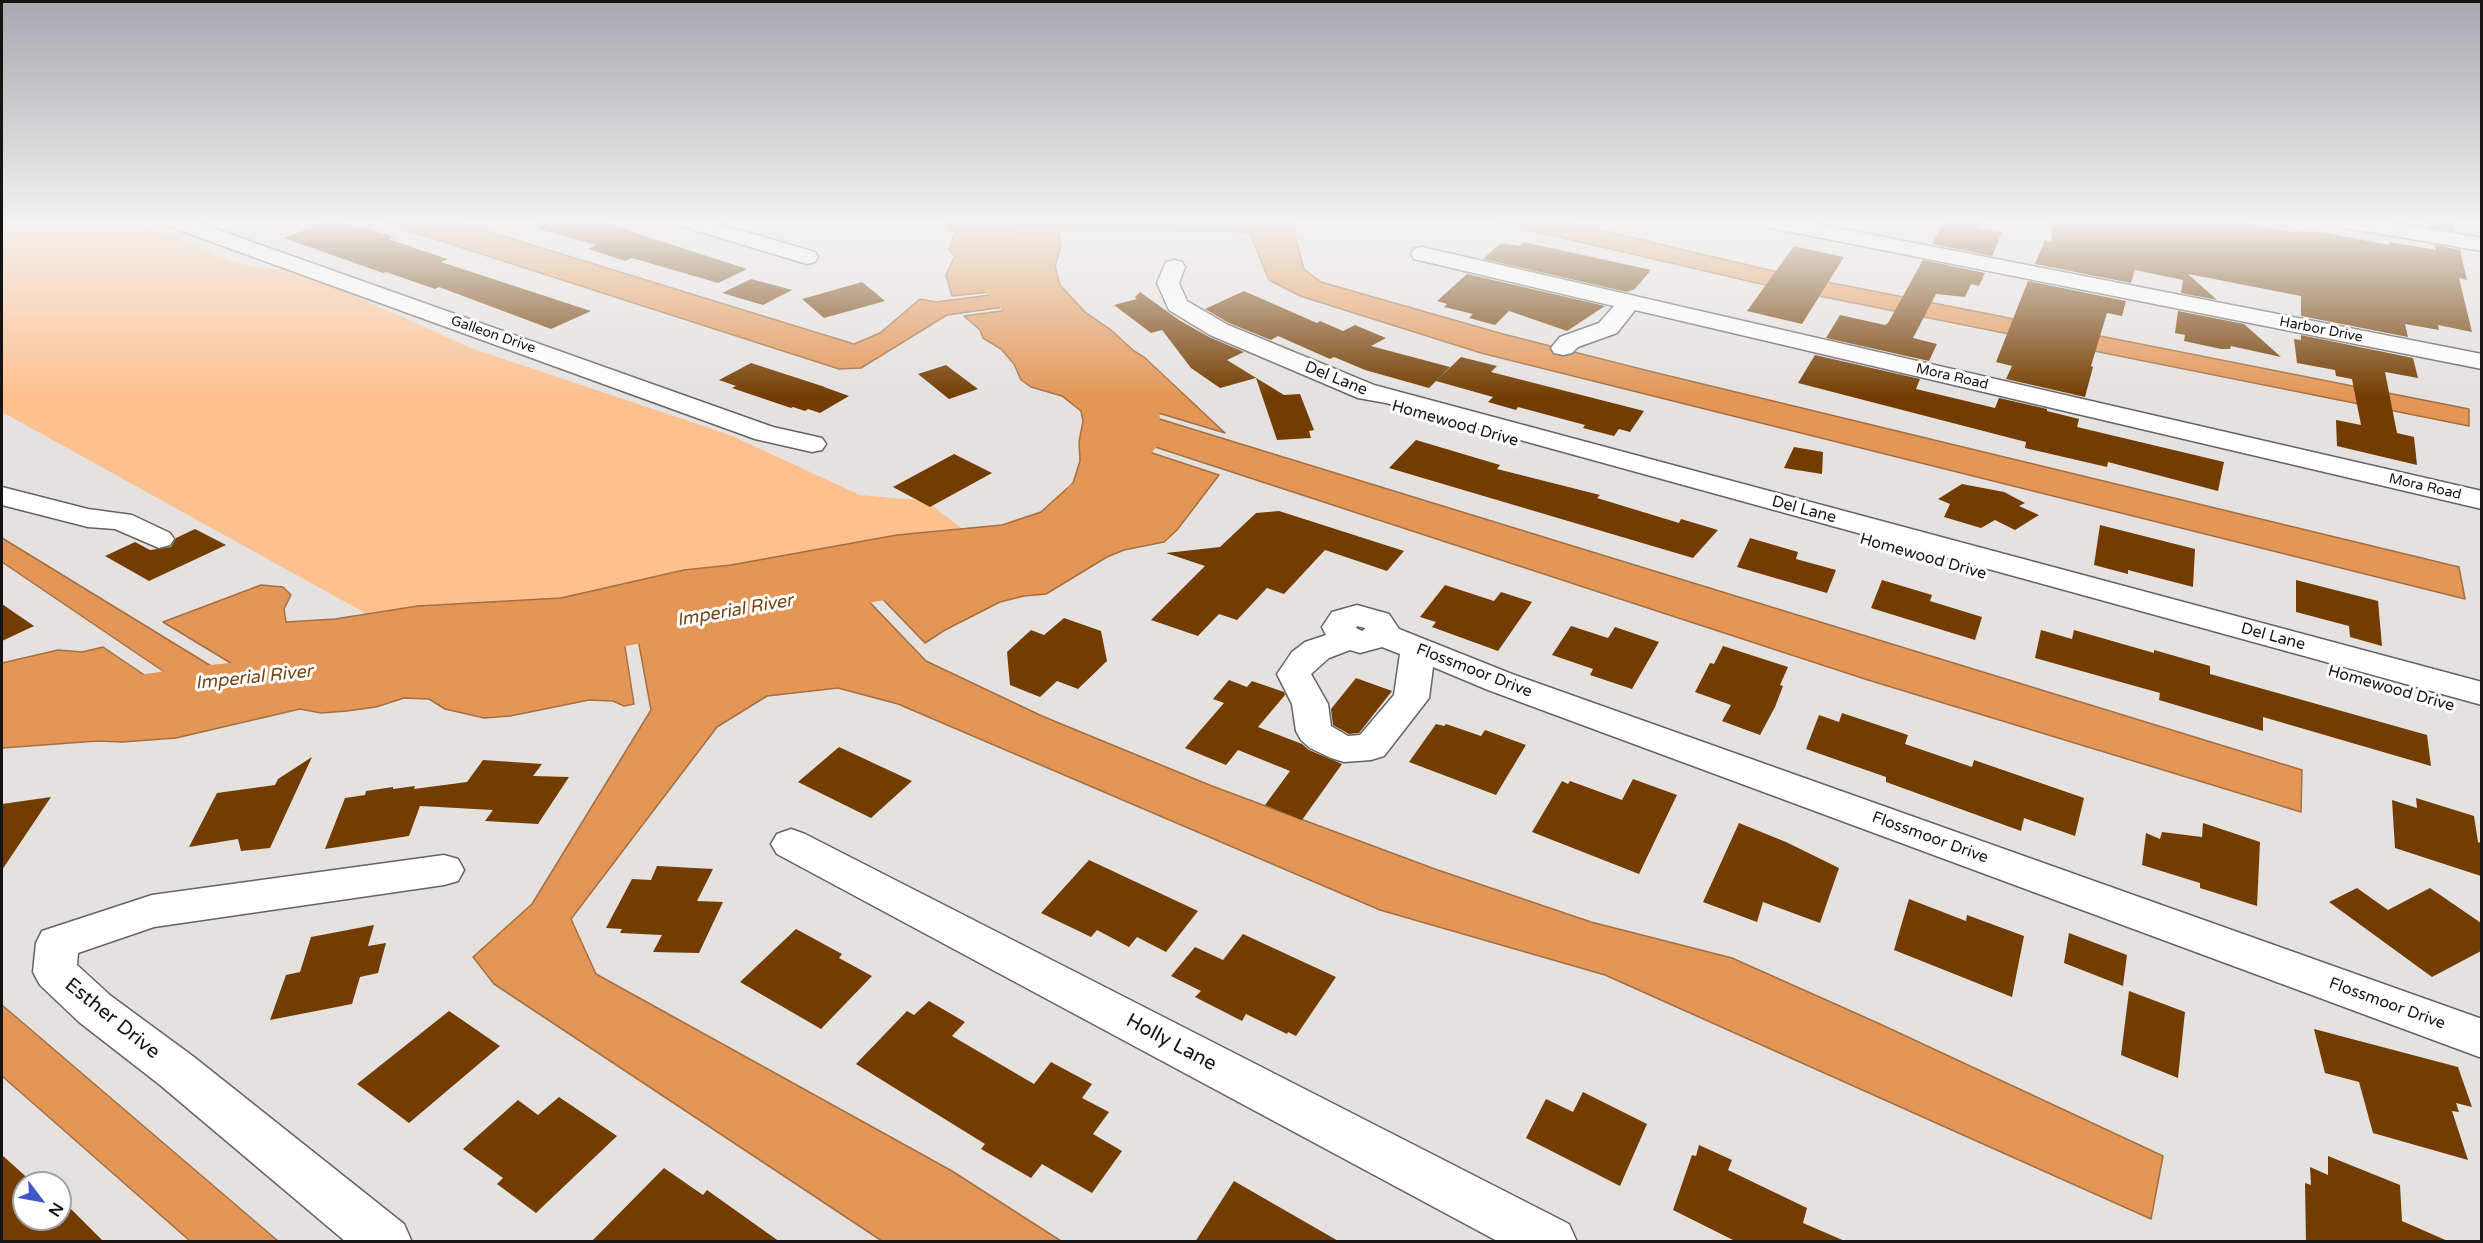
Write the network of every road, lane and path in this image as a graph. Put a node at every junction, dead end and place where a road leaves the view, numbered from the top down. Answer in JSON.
{"nodes":[{"id":1,"x":336,"y":280,"type":"edge"},
{"id":2,"x":1169,"y":280,"type":"edge"},
{"id":3,"x":1535,"y":280,"type":"edge"},
{"id":4,"x":2066,"y":280,"type":"edge"},
{"id":5,"x":2094,"y":280,"type":"edge"},
{"id":6,"x":1630,"y":302,"type":"junction"},
{"id":7,"x":1563,"y":348,"type":"dead end"},
{"id":8,"x":2481,"y":355,"type":"edge"},
{"id":9,"x":2481,"y":362,"type":"edge"},
{"id":10,"x":1367,"y":392,"type":"junction"},
{"id":11,"x":812,"y":444,"type":"dead end"},
{"id":12,"x":2,"y":495,"type":"edge"},
{"id":13,"x":2481,"y":500,"type":"edge"},
{"id":14,"x":159,"y":539,"type":"dead end"},
{"id":15,"x":1418,"y":649,"type":"junction"},
{"id":16,"x":2481,"y":694,"type":"edge"},
{"id":17,"x":2481,"y":714,"type":"edge"},
{"id":18,"x":790,"y":844,"type":"dead end"},
{"id":19,"x":444,"y":870,"type":"dead end"},
{"id":20,"x":2481,"y":1039,"type":"edge"},
{"id":21,"x":386,"y":1242,"type":"edge"},
{"id":22,"x":1551,"y":1242,"type":"edge"}],
"edges":[{"from":1,"to":11,"type":"street","name":"Galleon Drive"},
{"from":2,"to":10,"type":"street","name":"Del Lane"},
{"from":3,"to":6,"type":"street","name":"Mora Road"},
{"from":4,"to":9,"type":"street","name":"Harbor Drive"},
{"from":5,"to":8,"type":"street","name":"Harbor Drive"},
{"from":6,"to":7,"type":"street"},
{"from":6,"to":13,"type":"street","name":"Mora Road"},
{"from":10,"to":16,"type":"street","name":"Del Lane"},
{"from":10,"to":17,"type":"street","name":"Homewood Drive"},
{"from":12,"to":14,"type":"street"},
{"from":15,"to":15,"type":"street","name":"Flossmoor Drive"},
{"from":15,"to":20,"type":"street","name":"Flossmoor Drive"},
{"from":18,"to":22,"type":"street","name":"Holly Lane"},
{"from":19,"to":21,"type":"street","name":"Esther Drive"}]}
